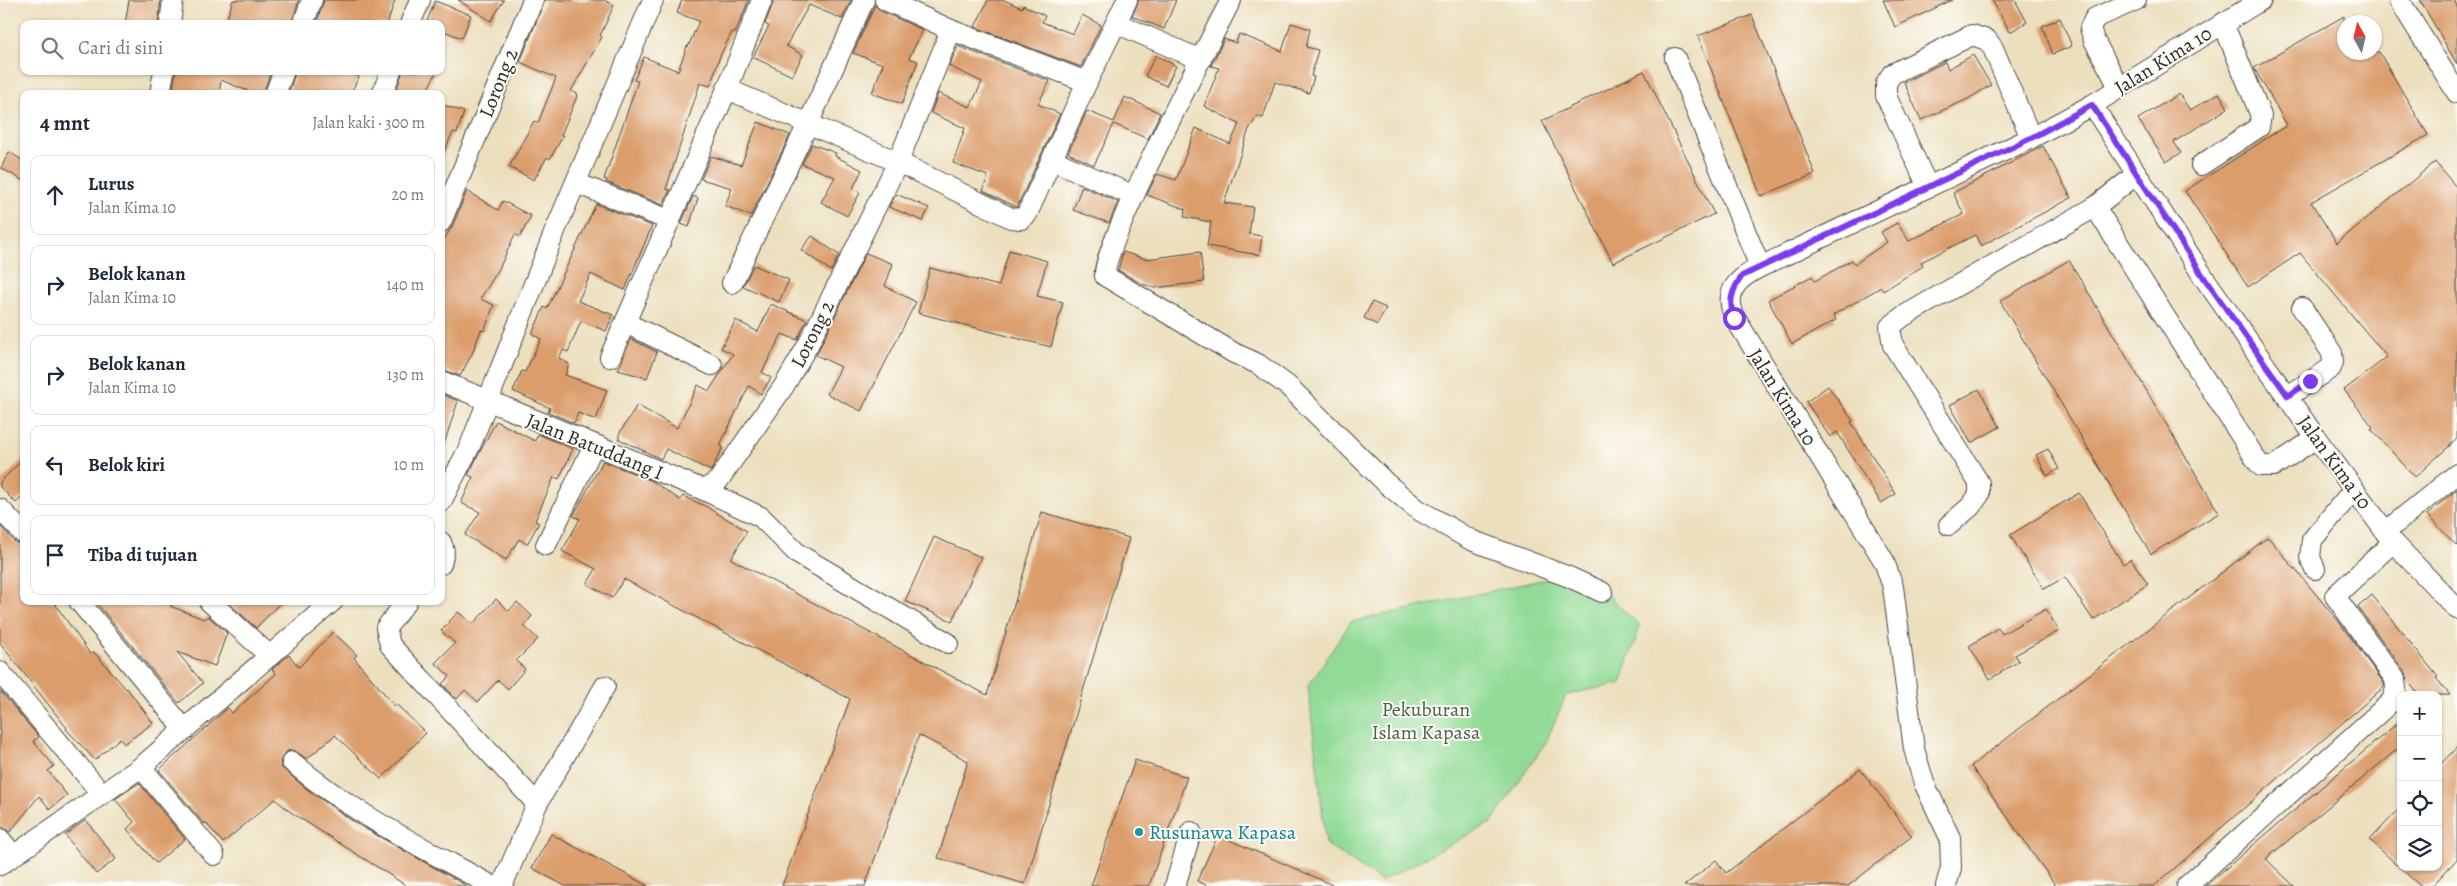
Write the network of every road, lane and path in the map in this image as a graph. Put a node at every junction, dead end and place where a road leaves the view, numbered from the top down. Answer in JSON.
{"nodes":[{"id":1,"x":174,"y":0,"type":"edge"},
{"id":2,"x":312,"y":0,"type":"edge"},
{"id":3,"x":420,"y":0,"type":"edge"},
{"id":4,"x":533,"y":0,"type":"edge"},
{"id":5,"x":653,"y":0,"type":"edge"},
{"id":6,"x":762,"y":0,"type":"edge"},
{"id":7,"x":864,"y":0,"type":"edge"},
{"id":8,"x":885,"y":0,"type":"edge"},
{"id":9,"x":1127,"y":0,"type":"edge"},
{"id":10,"x":1231,"y":0,"type":"edge"},
{"id":11,"x":2136,"y":0,"type":"edge"},
{"id":12,"x":2261,"y":0,"type":"edge"},
{"id":13,"x":2399,"y":0,"type":"edge"},
{"id":14,"x":171,"y":20,"type":"edge"},
{"id":15,"x":304,"y":20,"type":"edge"},
{"id":16,"x":412,"y":20,"type":"edge"},
{"id":17,"x":1116,"y":23,"type":"junction"},
{"id":18,"x":2223,"y":23,"type":"junction"},
{"id":19,"x":951,"y":30,"type":"junction"},
{"id":20,"x":1675,"y":58,"type":"dead end"},
{"id":21,"x":1201,"y":60,"type":"junction"},
{"id":22,"x":163,"y":75,"type":"edge"},
{"id":23,"x":282,"y":75,"type":"edge"},
{"id":24,"x":389,"y":75,"type":"edge"},
{"id":25,"x":1087,"y":82,"type":"junction"},
{"id":26,"x":2119,"y":87,"type":"junction"},
{"id":27,"x":727,"y":89,"type":"junction"},
{"id":28,"x":161,"y":90,"type":"edge"},
{"id":29,"x":277,"y":90,"type":"edge"},
{"id":30,"x":384,"y":90,"type":"edge"},
{"id":31,"x":2457,"y":93,"type":"edge"},
{"id":32,"x":2092,"y":105,"type":"junction"},
{"id":33,"x":808,"y":124,"type":"junction"},
{"id":34,"x":2031,"y":138,"type":"junction"},
{"id":35,"x":1053,"y":160,"type":"junction"},
{"id":36,"x":898,"y":162,"type":"junction"},
{"id":37,"x":2201,"y":165,"type":"dead end"},
{"id":38,"x":2137,"y":174,"type":"junction"},
{"id":39,"x":576,"y":183,"type":"junction"},
{"id":40,"x":1928,"y":187,"type":"junction"},
{"id":41,"x":1134,"y":196,"type":"junction"},
{"id":42,"x":2095,"y":207,"type":"junction"},
{"id":43,"x":445,"y":212,"type":"edge"},
{"id":44,"x":669,"y":220,"type":"junction"},
{"id":45,"x":1760,"y":267,"type":"junction"},
{"id":46,"x":732,"y":283,"type":"dead end"},
{"id":47,"x":2302,"y":308,"type":"dead end"},
{"id":48,"x":626,"y":323,"type":"junction"},
{"id":49,"x":610,"y":357,"type":"dead end"},
{"id":50,"x":712,"y":365,"type":"dead end"},
{"id":51,"x":445,"y":383,"type":"edge"},
{"id":52,"x":2288,"y":396,"type":"junction"},
{"id":53,"x":487,"y":401,"type":"junction"},
{"id":54,"x":2316,"y":438,"type":"junction"},
{"id":55,"x":594,"y":445,"type":"junction"},
{"id":56,"x":2457,"y":474,"type":"edge"},
{"id":57,"x":2354,"y":488,"type":"junction"},
{"id":58,"x":704,"y":490,"type":"junction"},
{"id":59,"x":445,"y":494,"type":"edge"},
{"id":60,"x":0,"y":509,"type":"edge"},
{"id":61,"x":1948,"y":525,"type":"dead end"},
{"id":62,"x":20,"y":530,"type":"edge"},
{"id":63,"x":2389,"y":537,"type":"junction"},
{"id":64,"x":546,"y":545,"type":"dead end"},
{"id":65,"x":2315,"y":570,"type":"dead end"},
{"id":66,"x":1602,"y":592,"type":"dead end"},
{"id":67,"x":82,"y":605,"type":"edge"},
{"id":68,"x":213,"y":605,"type":"edge"},
{"id":69,"x":328,"y":605,"type":"edge"},
{"id":70,"x":404,"y":605,"type":"edge"},
{"id":71,"x":2457,"y":609,"type":"edge"},
{"id":72,"x":948,"y":643,"type":"dead end"},
{"id":73,"x":270,"y":656,"type":"junction"},
{"id":74,"x":0,"y":672,"type":"edge"},
{"id":75,"x":605,"y":686,"type":"dead end"},
{"id":76,"x":185,"y":730,"type":"junction"},
{"id":77,"x":292,"y":762,"type":"dead end"},
{"id":78,"x":141,"y":767,"type":"junction"},
{"id":79,"x":101,"y":793,"type":"junction"},
{"id":80,"x":537,"y":804,"type":"junction"},
{"id":81,"x":1191,"y":832,"type":"dead end"},
{"id":82,"x":0,"y":839,"type":"edge"},
{"id":83,"x":214,"y":855,"type":"dead end"},
{"id":84,"x":7,"y":860,"type":"edge"},
{"id":85,"x":492,"y":886,"type":"edge"},
{"id":86,"x":502,"y":886,"type":"edge"},
{"id":87,"x":1175,"y":886,"type":"edge"},
{"id":88,"x":1946,"y":886,"type":"edge"},
{"id":89,"x":2187,"y":886,"type":"edge"}],
"edges":[{"from":1,"to":14,"type":"street"},
{"from":2,"to":15,"type":"street"},
{"from":3,"to":16,"type":"street"},
{"from":4,"to":43,"type":"street","name":"Lorong 2"},
{"from":5,"to":39,"type":"street"},
{"from":6,"to":27,"type":"street"},
{"from":7,"to":33,"type":"street"},
{"from":8,"to":19,"type":"street"},
{"from":9,"to":17,"type":"street"},
{"from":10,"to":21,"type":"street"},
{"from":11,"to":26,"type":"street"},
{"from":12,"to":18,"type":"street","name":"Jalan Kima 10"},
{"from":13,"to":31,"type":"street"},
{"from":17,"to":21,"type":"street"},
{"from":17,"to":25,"type":"street"},
{"from":18,"to":26,"type":"street","name":"Jalan Kima 10"},
{"from":18,"to":37,"type":"street"},
{"from":19,"to":25,"type":"street"},
{"from":19,"to":36,"type":"street","name":"Lorong 2"},
{"from":20,"to":45,"type":"street"},
{"from":21,"to":41,"type":"street"},
{"from":22,"to":28,"type":"street"},
{"from":23,"to":29,"type":"street"},
{"from":24,"to":30,"type":"street"},
{"from":25,"to":35,"type":"street"},
{"from":26,"to":32,"type":"street","name":"Jalan Kima 10"},
{"from":27,"to":33,"type":"street"},
{"from":27,"to":44,"type":"street"},
{"from":32,"to":34,"type":"street","name":"Jalan Kima 10"},
{"from":32,"to":38,"type":"street","name":"Jalan Kima 10"},
{"from":33,"to":36,"type":"street"},
{"from":33,"to":46,"type":"street"},
{"from":34,"to":40,"type":"street","name":"Jalan Kima 10"},
{"from":34,"to":40,"type":"street"},
{"from":35,"to":36,"type":"street"},
{"from":35,"to":41,"type":"street"},
{"from":36,"to":58,"type":"street","name":"Lorong 2"},
{"from":38,"to":42,"type":"street"},
{"from":38,"to":52,"type":"street","name":"Jalan Kima 10"},
{"from":39,"to":44,"type":"street"},
{"from":39,"to":53,"type":"street"},
{"from":40,"to":45,"type":"street","name":"Jalan Kima 10"},
{"from":41,"to":66,"type":"street"},
{"from":42,"to":54,"type":"street"},
{"from":42,"to":61,"type":"street"},
{"from":44,"to":48,"type":"street"},
{"from":45,"to":88,"type":"street","name":"Jalan Kima 10"},
{"from":47,"to":52,"type":"street"},
{"from":48,"to":49,"type":"street"},
{"from":48,"to":50,"type":"street"},
{"from":51,"to":53,"type":"street","name":"Jalan Batuddang I"},
{"from":52,"to":54,"type":"street","name":"Jalan Kima 10"},
{"from":53,"to":55,"type":"street","name":"Jalan Batuddang I"},
{"from":53,"to":59,"type":"street"},
{"from":54,"to":57,"type":"street","name":"Jalan Kima 10"},
{"from":55,"to":58,"type":"street","name":"Jalan Batuddang I"},
{"from":55,"to":64,"type":"street"},
{"from":56,"to":63,"type":"street"},
{"from":57,"to":63,"type":"street","name":"Jalan Kima 10"},
{"from":57,"to":65,"type":"street"},
{"from":58,"to":72,"type":"street","name":"Jalan Batuddang I"},
{"from":60,"to":62,"type":"street"},
{"from":63,"to":71,"type":"street","name":"Jalan Kima 10"},
{"from":63,"to":89,"type":"street"},
{"from":67,"to":76,"type":"street"},
{"from":68,"to":73,"type":"street"},
{"from":69,"to":73,"type":"street"},
{"from":70,"to":80,"type":"street"},
{"from":73,"to":76,"type":"street"},
{"from":74,"to":79,"type":"street"},
{"from":75,"to":80,"type":"street"},
{"from":76,"to":78,"type":"street"},
{"from":77,"to":85,"type":"street"},
{"from":78,"to":79,"type":"street"},
{"from":78,"to":83,"type":"street"},
{"from":79,"to":84,"type":"street"},
{"from":80,"to":86,"type":"street"},
{"from":81,"to":87,"type":"street"},
{"from":82,"to":84,"type":"street"}]}
